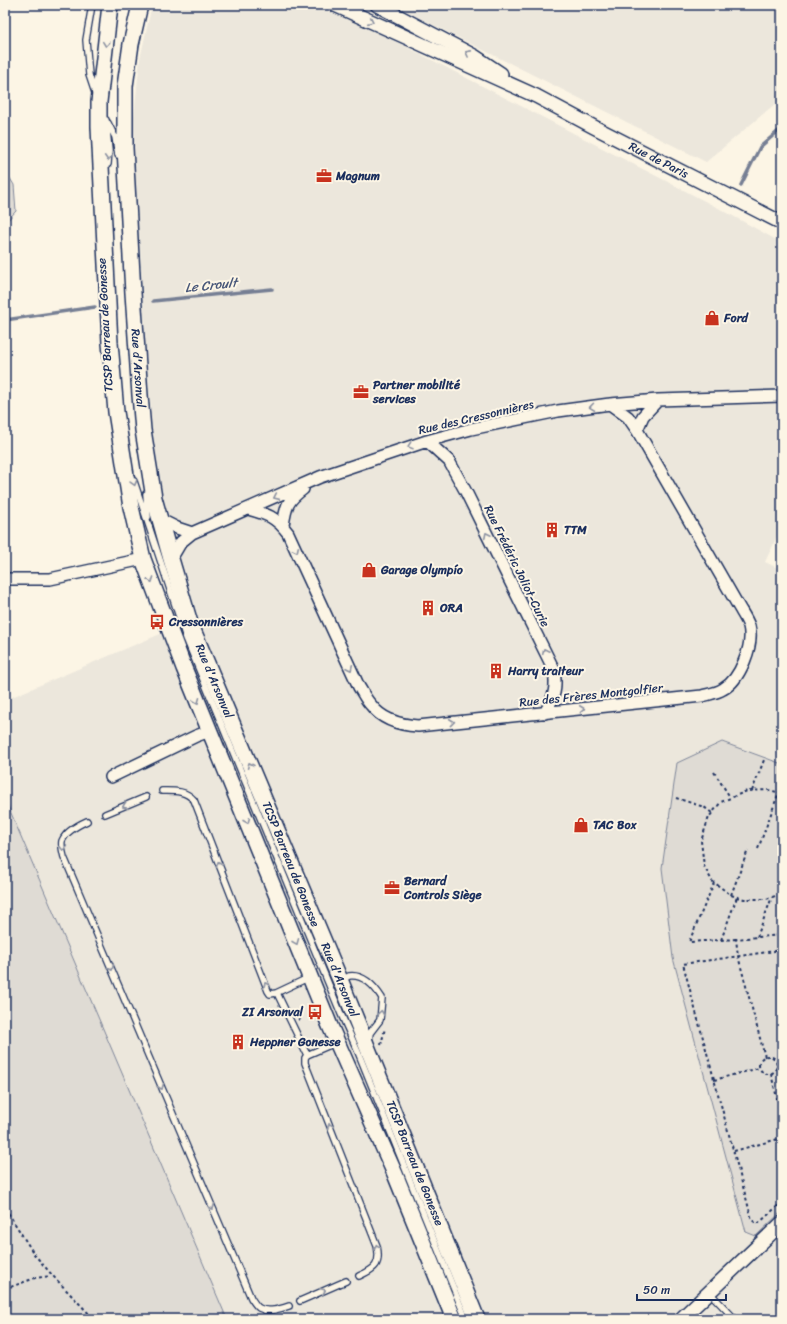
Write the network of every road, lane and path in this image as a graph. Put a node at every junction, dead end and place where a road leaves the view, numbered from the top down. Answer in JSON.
{"nodes":[{"id":1,"x":92,"y":5,"type":"edge"},
{"id":2,"x":110,"y":5,"type":"edge"},
{"id":3,"x":140,"y":5,"type":"edge"},
{"id":4,"x":335,"y":5,"type":"edge"},
{"id":5,"x":377,"y":5,"type":"edge"},
{"id":6,"x":125,"y":86,"type":"junction"},
{"id":7,"x":536,"y":96,"type":"junction"},
{"id":8,"x":99,"y":102,"type":"junction"},
{"id":9,"x":106,"y":120,"type":"junction"},
{"id":10,"x":118,"y":149,"type":"junction"},
{"id":11,"x":120,"y":176,"type":"dead end"},
{"id":12,"x":121,"y":196,"type":"dead end"},
{"id":13,"x":109,"y":205,"type":"dead end"},
{"id":14,"x":782,"y":222,"type":"edge"},
{"id":15,"x":129,"y":322,"type":"dead end"},
{"id":16,"x":119,"y":374,"type":"dead end"},
{"id":17,"x":133,"y":393,"type":"dead end"},
{"id":18,"x":782,"y":396,"type":"edge"},
{"id":19,"x":658,"y":400,"type":"junction"},
{"id":20,"x":610,"y":404,"type":"junction"},
{"id":21,"x":637,"y":430,"type":"junction"},
{"id":22,"x":427,"y":441,"type":"junction"},
{"id":23,"x":143,"y":471,"type":"dead end"},
{"id":24,"x":320,"y":477,"type":"junction"},
{"id":25,"x":145,"y":484,"type":"dead end"},
{"id":26,"x":248,"y":509,"type":"junction"},
{"id":27,"x":155,"y":523,"type":"junction"},
{"id":28,"x":283,"y":525,"type":"junction"},
{"id":29,"x":192,"y":533,"type":"junction"},
{"id":30,"x":143,"y":559,"type":"junction"},
{"id":31,"x":171,"y":559,"type":"junction"},
{"id":32,"x":5,"y":579,"type":"edge"},
{"id":33,"x":545,"y":713,"type":"junction"},
{"id":34,"x":210,"y":731,"type":"junction"},
{"id":35,"x":764,"y":760,"type":"dead end"},
{"id":36,"x":714,"y":772,"type":"dead end"},
{"id":37,"x":111,"y":777,"type":"dead end"},
{"id":38,"x":162,"y":791,"type":"dead end"},
{"id":39,"x":752,"y":791,"type":"junction"},
{"id":40,"x":780,"y":793,"type":"edge"},
{"id":41,"x":146,"y":797,"type":"dead end"},
{"id":42,"x":730,"y":797,"type":"junction"},
{"id":43,"x":676,"y":798,"type":"dead end"},
{"id":44,"x":712,"y":813,"type":"junction"},
{"id":45,"x":105,"y":814,"type":"dead end"},
{"id":46,"x":87,"y":821,"type":"dead end"},
{"id":47,"x":758,"y":849,"type":"dead end"},
{"id":48,"x":748,"y":850,"type":"dead end"},
{"id":49,"x":714,"y":883,"type":"junction"},
{"id":50,"x":782,"y":894,"type":"edge"},
{"id":51,"x":731,"y":895,"type":"junction"},
{"id":52,"x":773,"y":896,"type":"junction"},
{"id":53,"x":737,"y":897,"type":"junction"},
{"id":54,"x":782,"y":936,"type":"edge"},
{"id":55,"x":757,"y":937,"type":"junction"},
{"id":56,"x":736,"y":939,"type":"junction"},
{"id":57,"x":721,"y":940,"type":"junction"},
{"id":58,"x":782,"y":950,"type":"edge"},
{"id":59,"x":738,"y":956,"type":"junction"},
{"id":60,"x":310,"y":977,"type":"junction"},
{"id":61,"x":340,"y":982,"type":"junction"},
{"id":62,"x":277,"y":993,"type":"junction"},
{"id":63,"x":337,"y":1042,"type":"junction"},
{"id":64,"x":367,"y":1048,"type":"junction"},
{"id":65,"x":307,"y":1055,"type":"junction"},
{"id":66,"x":766,"y":1057,"type":"junction"},
{"id":67,"x":782,"y":1063,"type":"edge"},
{"id":68,"x":777,"y":1064,"type":"junction"},
{"id":69,"x":759,"y":1068,"type":"junction"},
{"id":70,"x":771,"y":1074,"type":"junction"},
{"id":71,"x":714,"y":1080,"type":"junction"},
{"id":72,"x":782,"y":1118,"type":"edge"},
{"id":73,"x":782,"y":1138,"type":"edge"},
{"id":74,"x":734,"y":1151,"type":"junction"},
{"id":75,"x":782,"y":1202,"type":"edge"},
{"id":76,"x":5,"y":1208,"type":"edge"},
{"id":77,"x":782,"y":1223,"type":"edge"},
{"id":78,"x":52,"y":1276,"type":"junction"},
{"id":79,"x":359,"y":1276,"type":"dead end"},
{"id":80,"x":346,"y":1281,"type":"dead end"},
{"id":81,"x":5,"y":1289,"type":"edge"},
{"id":82,"x":709,"y":1292,"type":"junction"},
{"id":83,"x":300,"y":1301,"type":"dead end"},
{"id":84,"x":289,"y":1306,"type":"dead end"},
{"id":85,"x":94,"y":1319,"type":"edge"},
{"id":86,"x":454,"y":1319,"type":"edge"},
{"id":87,"x":466,"y":1319,"type":"edge"},
{"id":88,"x":477,"y":1319,"type":"edge"},
{"id":89,"x":681,"y":1319,"type":"edge"},
{"id":90,"x":735,"y":1319,"type":"edge"}],
"edges":[{"from":1,"to":8,"type":"lane"},
{"from":2,"to":8,"type":"main road","name":"Rue d'Arsonval","one_way":true},
{"from":3,"to":6,"type":"main road","name":"Rue d'Arsonval"},
{"from":4,"to":7,"type":"street","name":"Rue de Paris","one_way":true},
{"from":7,"to":5,"type":"street","name":"Rue de Paris","one_way":true},
{"from":6,"to":10,"type":"lane"},
{"from":6,"to":27,"type":"main road","name":"Rue d'Arsonval"},
{"from":7,"to":14,"type":"street","name":"Rue de Paris"},
{"from":8,"to":9,"type":"lane"},
{"from":8,"to":30,"type":"main road","name":"Rue d'Arsonval"},
{"from":9,"to":10,"type":"lane"},
{"from":9,"to":13,"type":"lane","one_way":true},
{"from":10,"to":11,"type":"lane"},
{"from":12,"to":15,"type":"lane","name":"TCSP Barreau de Gonesse"},
{"from":16,"to":27,"type":"lane","name":"TCSP Barreau de Gonesse","one_way":true},
{"from":17,"to":23,"type":"lane","name":"TCSP Barreau de Gonesse"},
{"from":18,"to":19,"type":"street","name":"Rue des Cressonnières"},
{"from":19,"to":20,"type":"street","name":"Rue des Cressonnières"},
{"from":19,"to":21,"type":"street"},
{"from":20,"to":21,"type":"street","name":"Rue des Frères Montgolfier"},
{"from":20,"to":22,"type":"street","name":"Rue des Cressonnières","one_way":true},
{"from":33,"to":21,"type":"street","name":"Rue des Frères Montgolfier","one_way":true},
{"from":22,"to":24,"type":"street","name":"Rue des Cressonnières","one_way":true},
{"from":33,"to":22,"type":"street","name":"Rue Frédéric Joliot-Curie","one_way":true},
{"from":24,"to":26,"type":"street","name":"Rue des Cressonnières","one_way":true},
{"from":24,"to":28,"type":"street"},
{"from":25,"to":27,"type":"lane","name":"TCSP Barreau de Gonesse"},
{"from":26,"to":28,"type":"street"},
{"from":26,"to":29,"type":"street","name":"Rue des Cressonnières"},
{"from":27,"to":29,"type":"street"},
{"from":27,"to":31,"type":"main road","name":"Rue d'Arsonval"},
{"from":27,"to":87,"type":"lane","name":"TCSP Barreau de Gonesse"},
{"from":28,"to":33,"type":"street","name":"Rue des Frères Montgolfier","one_way":true},
{"from":29,"to":31,"type":"street","name":"Rue des Cressonnières"},
{"from":30,"to":32,"type":"street"},
{"from":30,"to":34,"type":"main road","name":"Rue d'Arsonval","one_way":true},
{"from":61,"to":31,"type":"main road","name":"Rue d'Arsonval","one_way":true},
{"from":34,"to":37,"type":"street"},
{"from":34,"to":60,"type":"main road","name":"Rue d'Arsonval","one_way":true},
{"from":35,"to":39,"type":"path"},
{"from":36,"to":42,"type":"path"},
{"from":62,"to":38,"type":"lane","one_way":true},
{"from":39,"to":40,"type":"path"},
{"from":39,"to":42,"type":"path"},
{"from":40,"to":47,"type":"path"},
{"from":41,"to":45,"type":"lane","one_way":true},
{"from":42,"to":44,"type":"path"},
{"from":43,"to":44,"type":"path"},
{"from":44,"to":49,"type":"path"},
{"from":46,"to":84,"type":"lane","one_way":true},
{"from":48,"to":51,"type":"path"},
{"from":49,"to":51,"type":"path"},
{"from":49,"to":57,"type":"path"},
{"from":50,"to":52,"type":"path"},
{"from":51,"to":53,"type":"path"},
{"from":52,"to":53,"type":"path"},
{"from":52,"to":55,"type":"path"},
{"from":53,"to":57,"type":"path"},
{"from":54,"to":55,"type":"path"},
{"from":55,"to":56,"type":"path"},
{"from":56,"to":57,"type":"path"},
{"from":56,"to":59,"type":"path"},
{"from":58,"to":59,"type":"path"},
{"from":59,"to":66,"type":"path"},
{"from":59,"to":71,"type":"path"},
{"from":60,"to":62,"type":"lane"},
{"from":60,"to":63,"type":"main road","name":"Rue d'Arsonval"},
{"from":61,"to":64,"type":"main road","name":"Rue d'Arsonval"},
{"from":64,"to":61,"type":"lane","one_way":true},
{"from":62,"to":65,"type":"lane"},
{"from":63,"to":65,"type":"lane"},
{"from":63,"to":86,"type":"main road","name":"Rue d'Arsonval"},
{"from":64,"to":88,"type":"main road","name":"Rue d'Arsonval"},
{"from":79,"to":65,"type":"lane","one_way":true},
{"from":66,"to":68,"type":"path"},
{"from":66,"to":69,"type":"path"},
{"from":67,"to":68,"type":"path"},
{"from":68,"to":70,"type":"path"},
{"from":69,"to":70,"type":"path"},
{"from":69,"to":71,"type":"path"},
{"from":70,"to":72,"type":"path"},
{"from":71,"to":74,"type":"path"},
{"from":73,"to":74,"type":"path"},
{"from":74,"to":75,"type":"path"},
{"from":76,"to":78,"type":"path"},
{"from":77,"to":82,"type":"street"},
{"from":78,"to":81,"type":"path"},
{"from":78,"to":85,"type":"path"},
{"from":83,"to":80,"type":"lane","one_way":true},
{"from":82,"to":89,"type":"street"},
{"from":82,"to":90,"type":"lane"}]}
